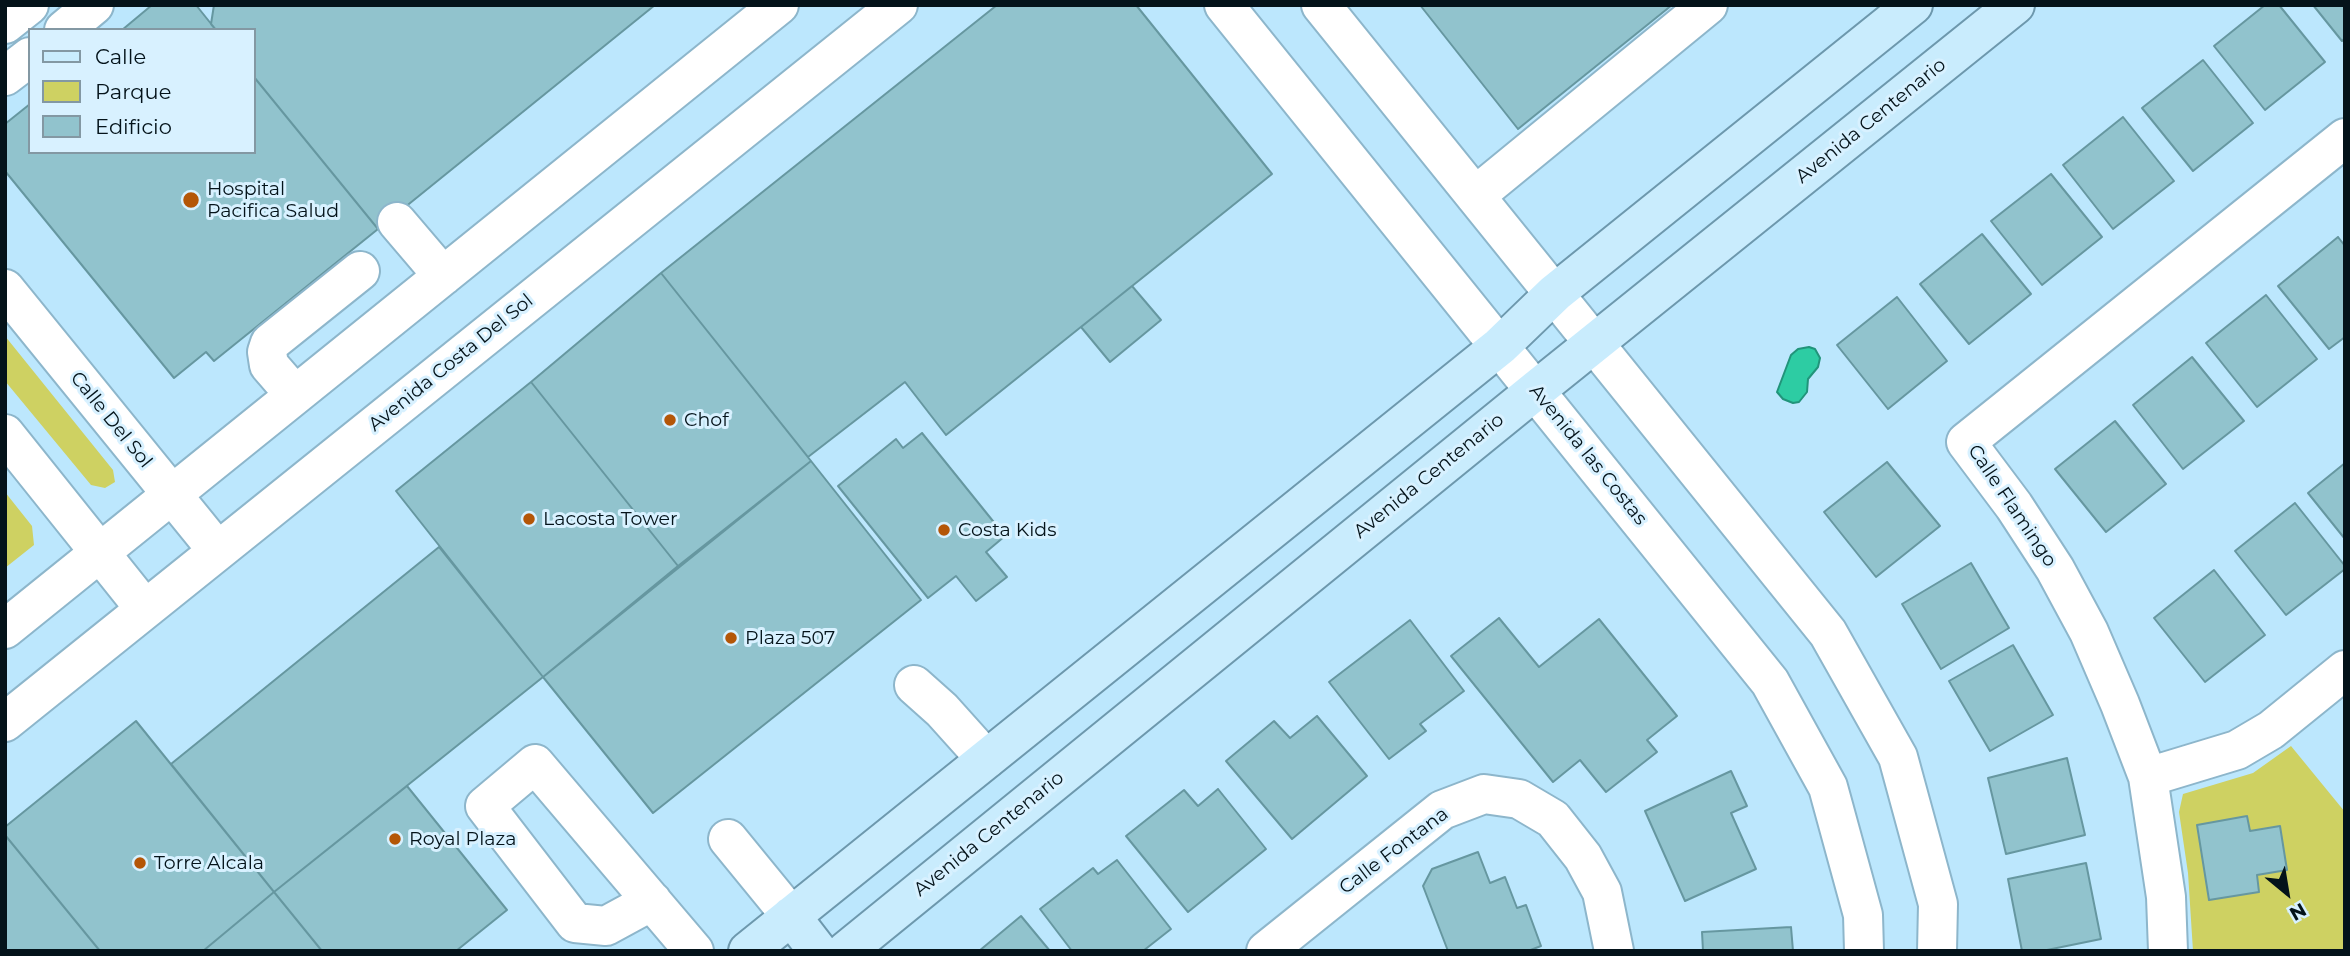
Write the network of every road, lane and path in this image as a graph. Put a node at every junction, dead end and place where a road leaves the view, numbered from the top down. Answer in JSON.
{"nodes":[{"id":1,"x":29,"y":5,"type":"edge"},
{"id":2,"x":94,"y":5,"type":"edge"},
{"id":3,"x":898,"y":5,"type":"edge"},
{"id":4,"x":1224,"y":5,"type":"edge"},
{"id":5,"x":1321,"y":5,"type":"edge"},
{"id":6,"x":1708,"y":5,"type":"edge"},
{"id":7,"x":2015,"y":5,"type":"edge"},
{"id":8,"x":771,"y":8,"type":"edge"},
{"id":9,"x":1901,"y":9,"type":"edge"},
{"id":10,"x":5,"y":24,"type":"edge"},
{"id":11,"x":66,"y":28,"type":"edge"},
{"id":12,"x":28,"y":59,"type":"edge"},
{"id":13,"x":5,"y":76,"type":"edge"},
{"id":14,"x":2345,"y":138,"type":"edge"},
{"id":15,"x":1475,"y":196,"type":"junction"},
{"id":16,"x":397,"y":222,"type":"dead end"},
{"id":17,"x":443,"y":276,"type":"junction"},
{"id":18,"x":5,"y":289,"type":"edge"},
{"id":19,"x":1555,"y":293,"type":"junction"},
{"id":20,"x":395,"y":315,"type":"junction"},
{"id":21,"x":1594,"y":343,"type":"junction"},
{"id":22,"x":1500,"y":345,"type":"junction"},
{"id":23,"x":1536,"y":390,"type":"junction"},
{"id":24,"x":295,"y":395,"type":"junction"},
{"id":25,"x":5,"y":434,"type":"edge"},
{"id":26,"x":172,"y":494,"type":"junction"},
{"id":27,"x":217,"y":550,"type":"junction"},
{"id":28,"x":100,"y":552,"type":"junction"},
{"id":29,"x":145,"y":609,"type":"junction"},
{"id":30,"x":5,"y":629,"type":"edge"},
{"id":31,"x":2345,"y":670,"type":"edge"},
{"id":32,"x":914,"y":685,"type":"dead end"},
{"id":33,"x":5,"y":722,"type":"edge"},
{"id":34,"x":986,"y":759,"type":"junction"},
{"id":35,"x":2148,"y":778,"type":"junction"},
{"id":36,"x":728,"y":839,"type":"dead end"},
{"id":37,"x":652,"y":901,"type":"dead end"},
{"id":38,"x":791,"y":916,"type":"junction"},
{"id":39,"x":694,"y":951,"type":"edge"},
{"id":40,"x":748,"y":951,"type":"edge"},
{"id":41,"x":818,"y":951,"type":"edge"},
{"id":42,"x":846,"y":951,"type":"edge"},
{"id":43,"x":1266,"y":951,"type":"edge"},
{"id":44,"x":1614,"y":951,"type":"edge"},
{"id":45,"x":1864,"y":951,"type":"edge"},
{"id":46,"x":1937,"y":951,"type":"edge"},
{"id":47,"x":2168,"y":951,"type":"edge"}],
"edges":[{"from":1,"to":10,"type":"street"},
{"from":2,"to":11,"type":"street"},
{"from":3,"to":27,"type":"street","name":"Avenida Costa Del Sol"},
{"from":4,"to":22,"type":"street","name":"Avenida las Costas"},
{"from":5,"to":15,"type":"street"},
{"from":6,"to":15,"type":"street"},
{"from":7,"to":21,"type":"main road","name":"Avenida Centenario"},
{"from":8,"to":17,"type":"street"},
{"from":9,"to":19,"type":"main road"},
{"from":12,"to":13,"type":"street"},
{"from":14,"to":35,"type":"street","name":"Calle Flamingo"},
{"from":15,"to":19,"type":"street"},
{"from":16,"to":17,"type":"street"},
{"from":17,"to":20,"type":"street"},
{"from":18,"to":26,"type":"street","name":"Calle Del Sol"},
{"from":19,"to":21,"type":"street"},
{"from":19,"to":22,"type":"main road"},
{"from":20,"to":24,"type":"street"},
{"from":20,"to":24,"type":"street"},
{"from":21,"to":23,"type":"main road","name":"Avenida Centenario"},
{"from":21,"to":46,"type":"street"},
{"from":22,"to":23,"type":"street","name":"Avenida las Costas"},
{"from":22,"to":34,"type":"main road"},
{"from":23,"to":42,"type":"main road","name":"Avenida Centenario"},
{"from":23,"to":45,"type":"street","name":"Avenida las Costas"},
{"from":24,"to":26,"type":"street"},
{"from":25,"to":28,"type":"street"},
{"from":26,"to":27,"type":"street","name":"Calle Del Sol"},
{"from":26,"to":28,"type":"street"},
{"from":27,"to":29,"type":"street","name":"Avenida Costa Del Sol"},
{"from":28,"to":29,"type":"street"},
{"from":28,"to":30,"type":"street"},
{"from":29,"to":33,"type":"street","name":"Avenida Costa Del Sol"},
{"from":31,"to":35,"type":"street"},
{"from":32,"to":34,"type":"street"},
{"from":34,"to":38,"type":"main road"},
{"from":35,"to":47,"type":"street","name":"Calle Flamingo"},
{"from":36,"to":38,"type":"street"},
{"from":37,"to":39,"type":"street"},
{"from":38,"to":40,"type":"main road"},
{"from":38,"to":41,"type":"main road"},
{"from":43,"to":44,"type":"street","name":"Calle Fontana"}]}
